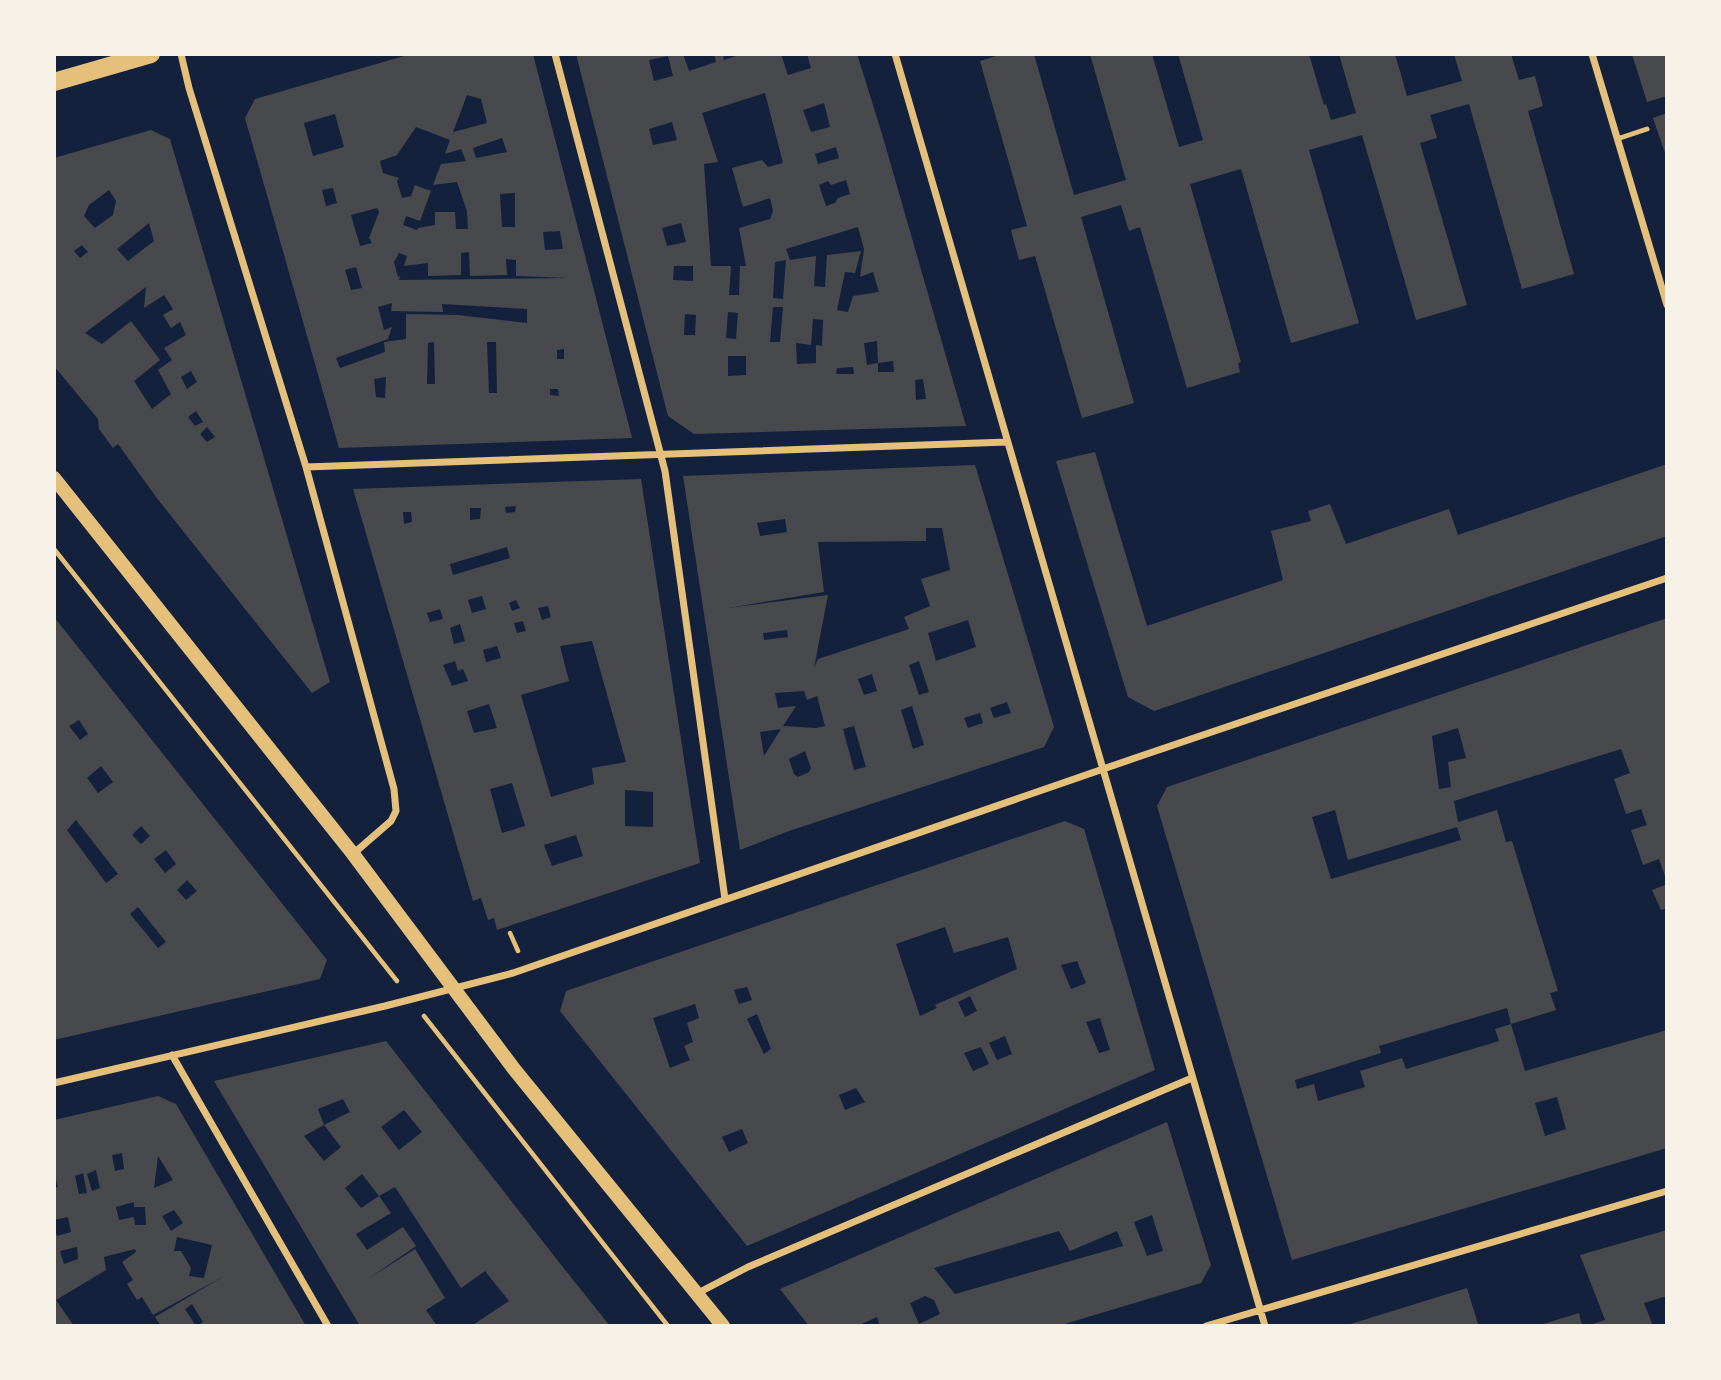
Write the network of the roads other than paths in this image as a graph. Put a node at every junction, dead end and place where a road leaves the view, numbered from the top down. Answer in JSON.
{"nodes":[{"id":1,"x":151,"y":54,"type":"edge"},
{"id":2,"x":181,"y":54,"type":"edge"},
{"id":3,"x":555,"y":54,"type":"edge"},
{"id":4,"x":895,"y":54,"type":"edge"},
{"id":5,"x":1592,"y":54,"type":"edge"},
{"id":6,"x":54,"y":82,"type":"edge"},
{"id":7,"x":1647,"y":129,"type":"dead end"},
{"id":8,"x":1617,"y":139,"type":"junction"},
{"id":9,"x":1667,"y":305,"type":"edge"},
{"id":10,"x":1007,"y":442,"type":"junction"},
{"id":11,"x":660,"y":453,"type":"junction"},
{"id":12,"x":306,"y":467,"type":"junction"},
{"id":13,"x":54,"y":478,"type":"edge"},
{"id":14,"x":1667,"y":578,"type":"edge"},
{"id":15,"x":1102,"y":769,"type":"junction"},
{"id":16,"x":353,"y":854,"type":"junction"},
{"id":17,"x":725,"y":898,"type":"junction"},
{"id":18,"x":453,"y":987,"type":"junction"},
{"id":19,"x":172,"y":1055,"type":"junction"},
{"id":20,"x":1192,"y":1078,"type":"junction"},
{"id":21,"x":54,"y":1083,"type":"edge"},
{"id":22,"x":1667,"y":1191,"type":"edge"},
{"id":23,"x":698,"y":1293,"type":"junction"},
{"id":24,"x":1261,"y":1310,"type":"junction"},
{"id":25,"x":328,"y":1326,"type":"edge"},
{"id":26,"x":723,"y":1326,"type":"edge"},
{"id":27,"x":1206,"y":1326,"type":"edge"},
{"id":28,"x":1265,"y":1326,"type":"edge"}],
"edges":[{"from":1,"to":6,"type":"main road"},
{"from":2,"to":12,"type":"street"},
{"from":3,"to":11,"type":"street"},
{"from":4,"to":10,"type":"street"},
{"from":5,"to":8,"type":"street"},
{"from":7,"to":8,"type":"lane"},
{"from":8,"to":9,"type":"street"},
{"from":10,"to":11,"type":"street"},
{"from":10,"to":15,"type":"street"},
{"from":11,"to":12,"type":"street"},
{"from":11,"to":17,"type":"street"},
{"from":12,"to":16,"type":"street"},
{"from":13,"to":16,"type":"main road"},
{"from":14,"to":15,"type":"street"},
{"from":15,"to":17,"type":"street"},
{"from":15,"to":20,"type":"street"},
{"from":16,"to":18,"type":"main road"},
{"from":17,"to":18,"type":"street"},
{"from":18,"to":19,"type":"street"},
{"from":18,"to":23,"type":"main road"},
{"from":19,"to":21,"type":"street"},
{"from":19,"to":25,"type":"street"},
{"from":20,"to":23,"type":"street"},
{"from":20,"to":24,"type":"street"},
{"from":22,"to":24,"type":"street"},
{"from":23,"to":26,"type":"main road"},
{"from":24,"to":27,"type":"street"},
{"from":24,"to":28,"type":"street"}]}
